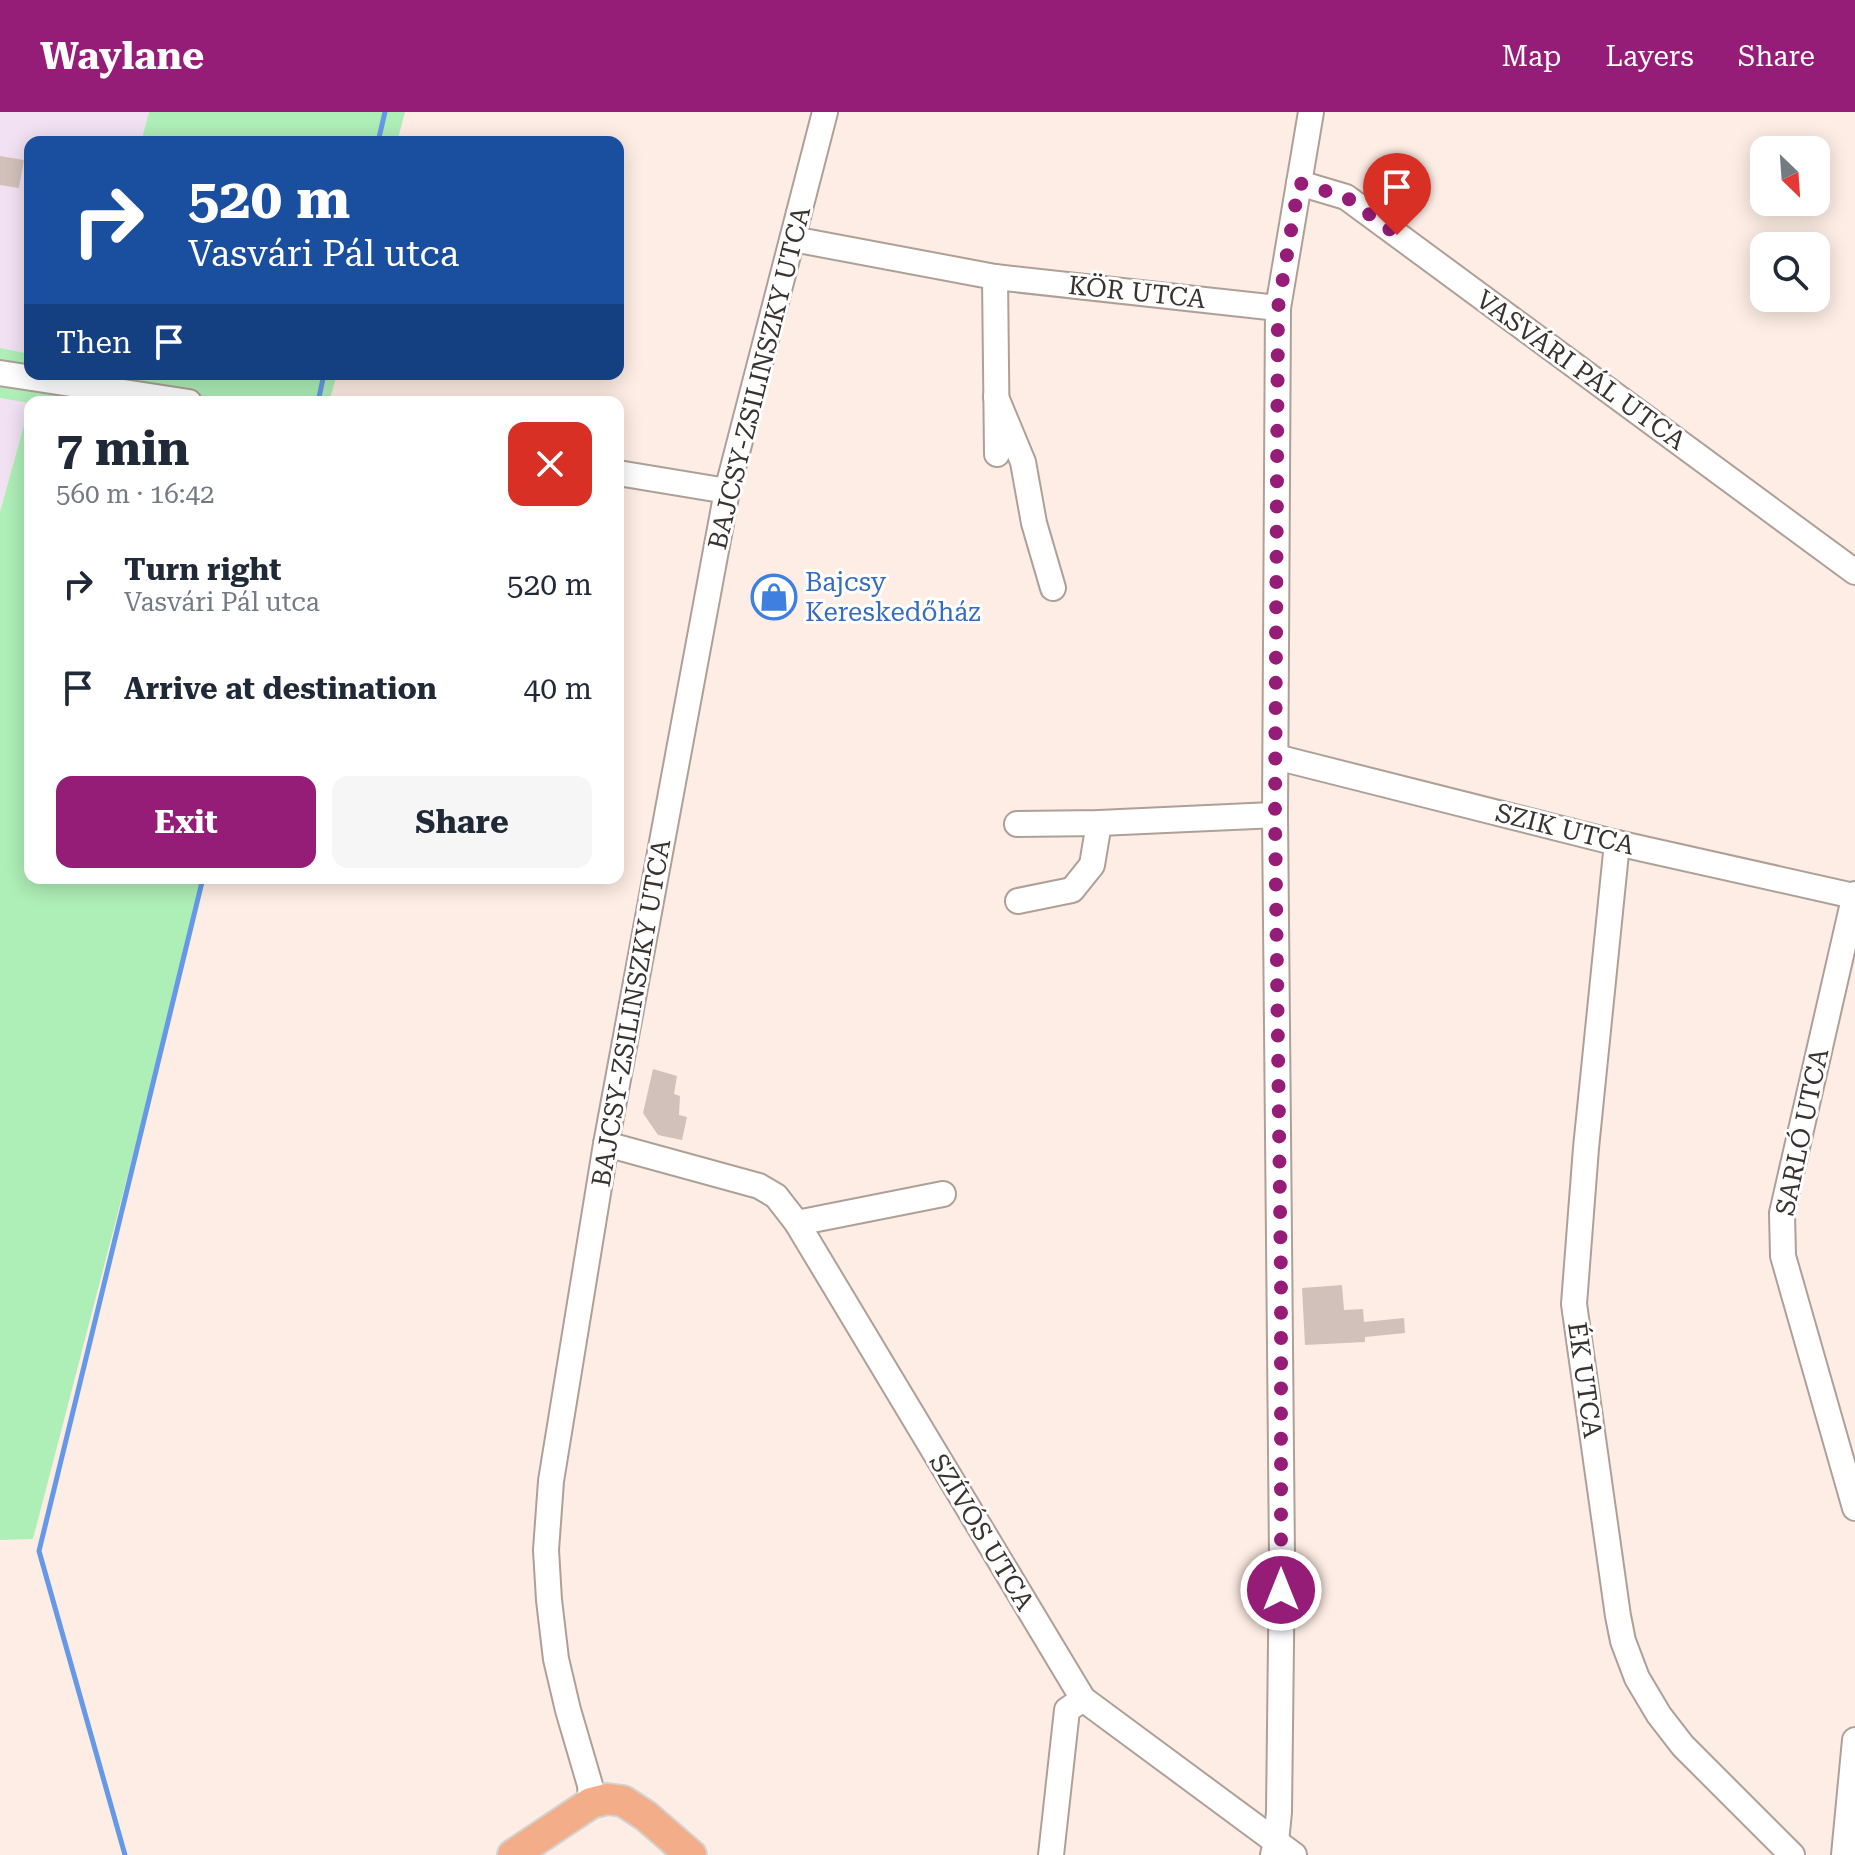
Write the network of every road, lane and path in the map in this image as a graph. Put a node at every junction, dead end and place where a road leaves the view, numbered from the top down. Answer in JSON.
{"nodes":[{"id":1,"x":825,"y":112,"type":"edge"},
{"id":2,"x":1311,"y":112,"type":"edge"},
{"id":3,"x":1299,"y":183,"type":"junction"},
{"id":4,"x":793,"y":239,"type":"junction"},
{"id":5,"x":995,"y":277,"type":"junction"},
{"id":6,"x":1278,"y":308,"type":"junction"},
{"id":7,"x":0,"y":373,"type":"edge"},
{"id":8,"x":24,"y":377,"type":"edge"},
{"id":9,"x":46,"y":380,"type":"edge"},
{"id":10,"x":150,"y":396,"type":"edge"},
{"id":11,"x":996,"y":397,"type":"junction"},
{"id":12,"x":997,"y":454,"type":"dead end"},
{"id":13,"x":624,"y":474,"type":"edge"},
{"id":14,"x":727,"y":491,"type":"junction"},
{"id":15,"x":1855,"y":572,"type":"edge"},
{"id":16,"x":1053,"y":588,"type":"dead end"},
{"id":17,"x":1276,"y":757,"type":"junction"},
{"id":18,"x":1275,"y":815,"type":"junction"},
{"id":19,"x":1099,"y":823,"type":"junction"},
{"id":20,"x":1017,"y":824,"type":"dead end"},
{"id":21,"x":1617,"y":843,"type":"junction"},
{"id":22,"x":1855,"y":895,"type":"edge"},
{"id":23,"x":1018,"y":901,"type":"dead end"},
{"id":24,"x":606,"y":1144,"type":"junction"},
{"id":25,"x":943,"y":1194,"type":"dead end"},
{"id":26,"x":797,"y":1223,"type":"junction"},
{"id":27,"x":1855,"y":1507,"type":"edge"},
{"id":28,"x":1083,"y":1699,"type":"junction"},
{"id":29,"x":1855,"y":1740,"type":"edge"},
{"id":30,"x":591,"y":1803,"type":"junction"},
{"id":31,"x":1281,"y":1851,"type":"edge"},
{"id":32,"x":513,"y":1855,"type":"edge"},
{"id":33,"x":691,"y":1855,"type":"edge"},
{"id":34,"x":1051,"y":1855,"type":"edge"},
{"id":35,"x":1792,"y":1855,"type":"edge"},
{"id":36,"x":1844,"y":1855,"type":"edge"}],
"edges":[{"from":1,"to":4,"type":"street","name":"BAJCSY-ZSILINSZKY UTCA"},
{"from":2,"to":3,"type":"street"},
{"from":3,"to":6,"type":"street"},
{"from":3,"to":15,"type":"street","name":"VASVÁRI PÁL UTCA"},
{"from":4,"to":5,"type":"street","name":"KÖR UTCA"},
{"from":4,"to":14,"type":"street","name":"BAJCSY-ZSILINSZKY UTCA"},
{"from":5,"to":6,"type":"street","name":"KÖR UTCA"},
{"from":5,"to":11,"type":"street"},
{"from":6,"to":17,"type":"street"},
{"from":7,"to":8,"type":"street"},
{"from":9,"to":10,"type":"street"},
{"from":11,"to":12,"type":"street"},
{"from":11,"to":16,"type":"street"},
{"from":13,"to":14,"type":"street"},
{"from":14,"to":24,"type":"street","name":"BAJCSY-ZSILINSZKY UTCA"},
{"from":17,"to":18,"type":"street"},
{"from":17,"to":21,"type":"street","name":"SZIK UTCA"},
{"from":18,"to":19,"type":"street"},
{"from":18,"to":31,"type":"street"},
{"from":19,"to":20,"type":"street"},
{"from":19,"to":23,"type":"street"},
{"from":21,"to":22,"type":"street","name":"SZIK UTCA"},
{"from":21,"to":35,"type":"street","name":"ÉK UTCA"},
{"from":22,"to":27,"type":"street","name":"SARLÓ UTCA"},
{"from":24,"to":26,"type":"street","name":"SZÍVÓS UTCA"},
{"from":24,"to":30,"type":"street","name":"BAJCSY-ZSILINSZKY UTCA"},
{"from":25,"to":26,"type":"street"},
{"from":26,"to":28,"type":"street","name":"SZÍVÓS UTCA"},
{"from":28,"to":31,"type":"street"},
{"from":28,"to":34,"type":"street"},
{"from":29,"to":36,"type":"street"},
{"from":30,"to":32,"type":"main road"},
{"from":30,"to":33,"type":"main road"}]}
